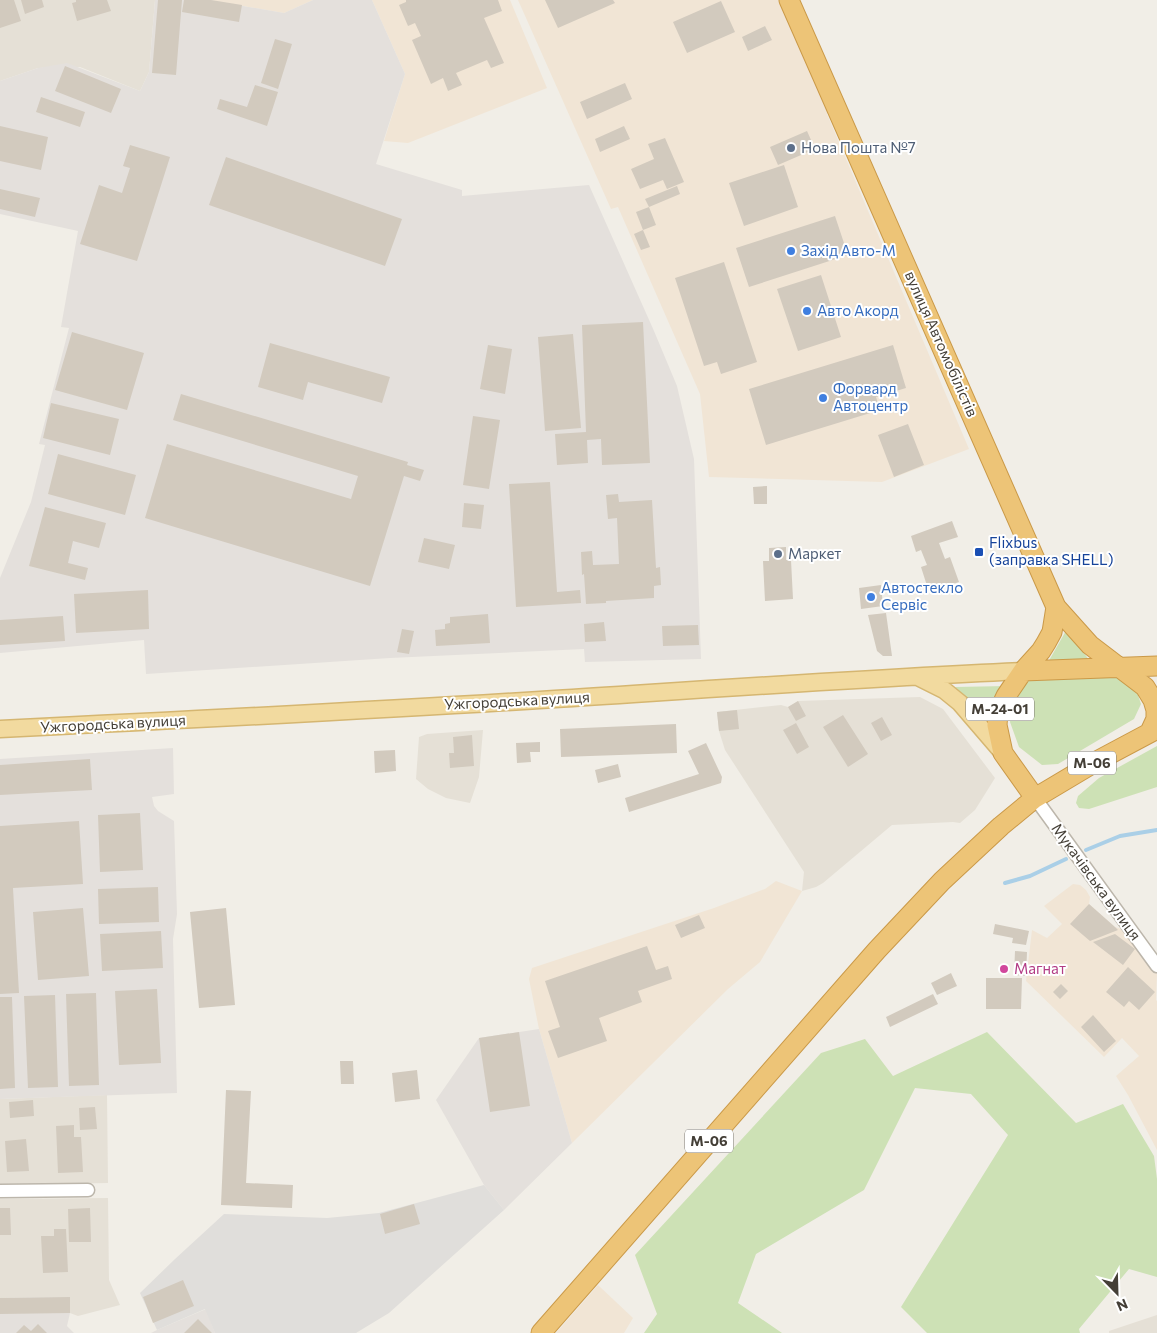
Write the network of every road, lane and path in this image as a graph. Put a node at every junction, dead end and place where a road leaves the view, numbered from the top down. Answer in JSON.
{"nodes":[{"id":1,"x":789,"y":0,"type":"edge"},
{"id":2,"x":1056,"y":607,"type":"junction"},
{"id":3,"x":1157,"y":666,"type":"edge"},
{"id":4,"x":1118,"y":667,"type":"junction"},
{"id":5,"x":1023,"y":671,"type":"junction"},
{"id":6,"x":916,"y":676,"type":"junction"},
{"id":7,"x":0,"y":729,"type":"edge"},
{"id":8,"x":1154,"y":730,"type":"edge"},
{"id":9,"x":1003,"y":753,"type":"junction"},
{"id":10,"x":1035,"y":798,"type":"junction"},
{"id":11,"x":1157,"y":966,"type":"edge"},
{"id":12,"x":88,"y":1190,"type":"dead end"},
{"id":13,"x":0,"y":1191,"type":"edge"},
{"id":14,"x":541,"y":1333,"type":"edge"}],
"edges":[{"from":1,"to":2,"type":"highway","name":"вулиця Автомобілістів"},
{"from":2,"to":4,"type":"highway","name":"вулиця Автомобілістів"},
{"from":2,"to":5,"type":"highway","number":"М-24-01"},
{"from":3,"to":4,"type":"highway"},
{"from":4,"to":5,"type":"highway"},
{"from":4,"to":8,"type":"highway","name":"вулиця Автомобілістів"},
{"from":5,"to":6,"type":"main road"},
{"from":5,"to":9,"type":"highway","number":"М-24-01"},
{"from":6,"to":7,"type":"main road","name":"Ужгородська вулиця"},
{"from":6,"to":9,"type":"main road","name":"Ужгородська вулиця"},
{"from":8,"to":10,"type":"highway","number":"М-06"},
{"from":9,"to":10,"type":"highway","number":"М-24-01"},
{"from":10,"to":11,"type":"street","name":"Мукачівська вулиця"},
{"from":10,"to":14,"type":"highway","number":"М-06"},
{"from":12,"to":13,"type":"street"}]}
